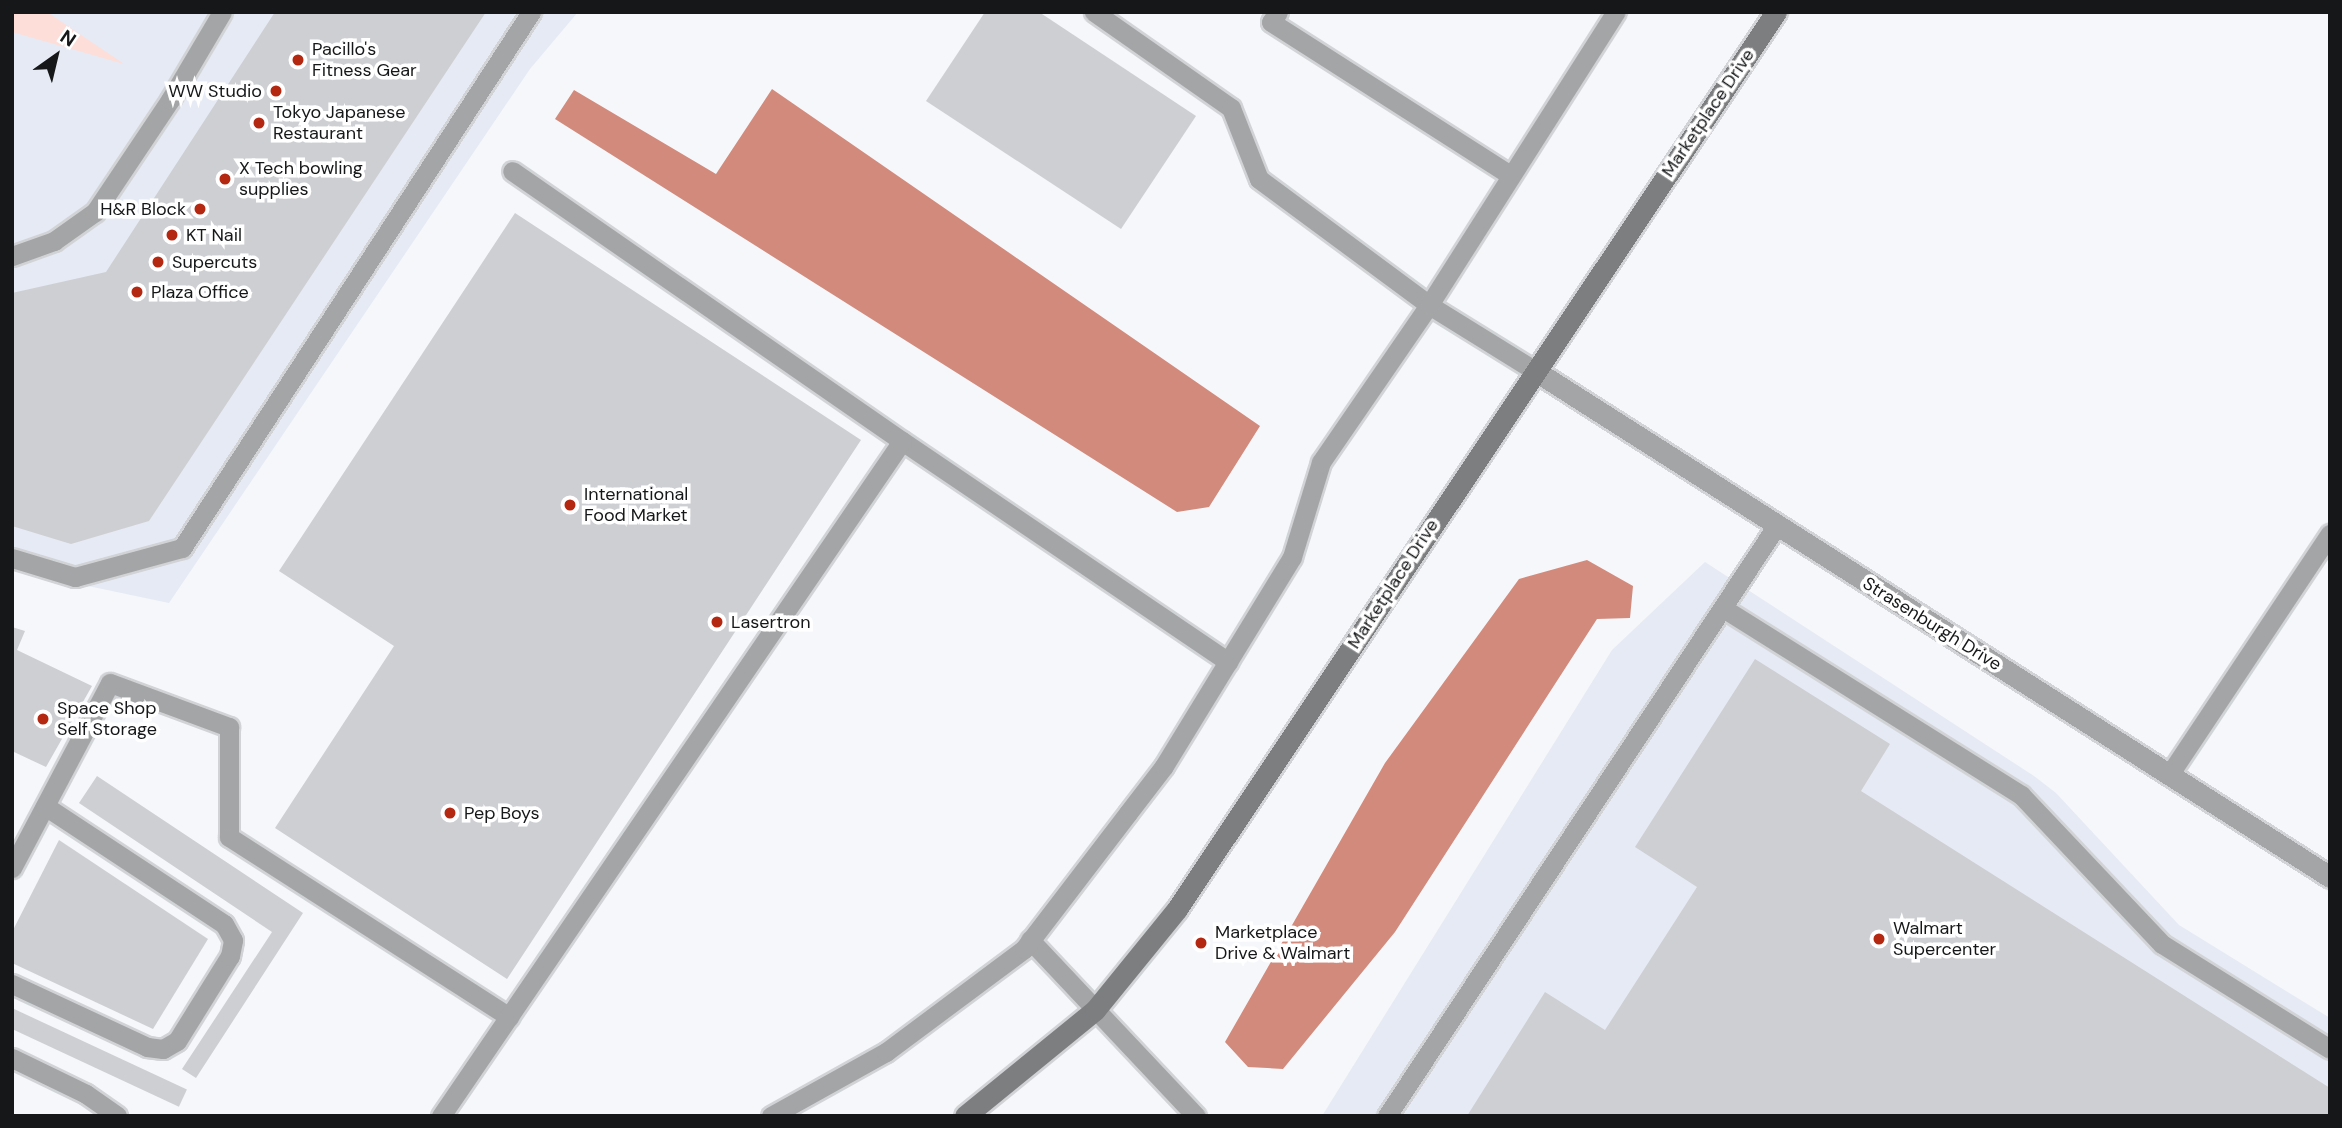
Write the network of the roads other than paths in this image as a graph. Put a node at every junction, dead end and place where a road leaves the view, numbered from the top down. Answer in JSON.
{"nodes":[{"id":1,"x":222,"y":12,"type":"edge"},
{"id":2,"x":531,"y":12,"type":"edge"},
{"id":3,"x":1094,"y":12,"type":"edge"},
{"id":4,"x":1278,"y":12,"type":"edge"},
{"id":5,"x":1616,"y":12,"type":"edge"},
{"id":6,"x":1776,"y":12,"type":"edge"},
{"id":7,"x":512,"y":171,"type":"dead end"},
{"id":8,"x":1509,"y":174,"type":"junction"},
{"id":9,"x":12,"y":256,"type":"edge"},
{"id":10,"x":1429,"y":305,"type":"junction"},
{"id":11,"x":1534,"y":370,"type":"junction"},
{"id":12,"x":902,"y":441,"type":"junction"},
{"id":13,"x":1777,"y":525,"type":"junction"},
{"id":14,"x":2330,"y":534,"type":"edge"},
{"id":15,"x":12,"y":558,"type":"edge"},
{"id":16,"x":1723,"y":608,"type":"junction"},
{"id":17,"x":1228,"y":662,"type":"junction"},
{"id":18,"x":2169,"y":775,"type":"junction"},
{"id":19,"x":45,"y":806,"type":"junction"},
{"id":20,"x":12,"y":868,"type":"edge"},
{"id":21,"x":2330,"y":877,"type":"edge"},
{"id":22,"x":1030,"y":940,"type":"junction"},
{"id":23,"x":12,"y":984,"type":"edge"},
{"id":24,"x":1095,"y":1010,"type":"junction"},
{"id":25,"x":509,"y":1017,"type":"junction"},
{"id":26,"x":2330,"y":1049,"type":"edge"},
{"id":27,"x":12,"y":1058,"type":"edge"},
{"id":28,"x":117,"y":1116,"type":"edge"},
{"id":29,"x":441,"y":1116,"type":"edge"},
{"id":30,"x":771,"y":1116,"type":"edge"},
{"id":31,"x":965,"y":1116,"type":"edge"},
{"id":32,"x":1196,"y":1116,"type":"edge"},
{"id":33,"x":1387,"y":1116,"type":"edge"}],
"edges":[{"from":1,"to":9,"type":"lane"},
{"from":2,"to":15,"type":"lane"},
{"from":3,"to":10,"type":"lane"},
{"from":4,"to":8,"type":"lane"},
{"from":5,"to":8,"type":"lane"},
{"from":6,"to":11,"type":"street","name":"Marketplace Drive"},
{"from":7,"to":12,"type":"lane"},
{"from":8,"to":10,"type":"lane"},
{"from":10,"to":11,"type":"lane"},
{"from":10,"to":17,"type":"lane"},
{"from":11,"to":13,"type":"street","name":"Strasenburgh Drive"},
{"from":11,"to":24,"type":"street","name":"Marketplace Drive"},
{"from":12,"to":17,"type":"lane"},
{"from":12,"to":25,"type":"lane"},
{"from":13,"to":16,"type":"lane"},
{"from":13,"to":18,"type":"street","name":"Strasenburgh Drive"},
{"from":14,"to":18,"type":"lane"},
{"from":16,"to":26,"type":"lane"},
{"from":16,"to":33,"type":"lane"},
{"from":17,"to":22,"type":"lane"},
{"from":18,"to":21,"type":"street","name":"Strasenburgh Drive"},
{"from":19,"to":20,"type":"lane"},
{"from":19,"to":23,"type":"lane"},
{"from":19,"to":25,"type":"lane"},
{"from":22,"to":24,"type":"lane"},
{"from":22,"to":30,"type":"lane"},
{"from":24,"to":31,"type":"street","name":"Marketplace Drive"},
{"from":24,"to":32,"type":"lane"},
{"from":25,"to":29,"type":"lane"},
{"from":27,"to":28,"type":"lane"}]}
